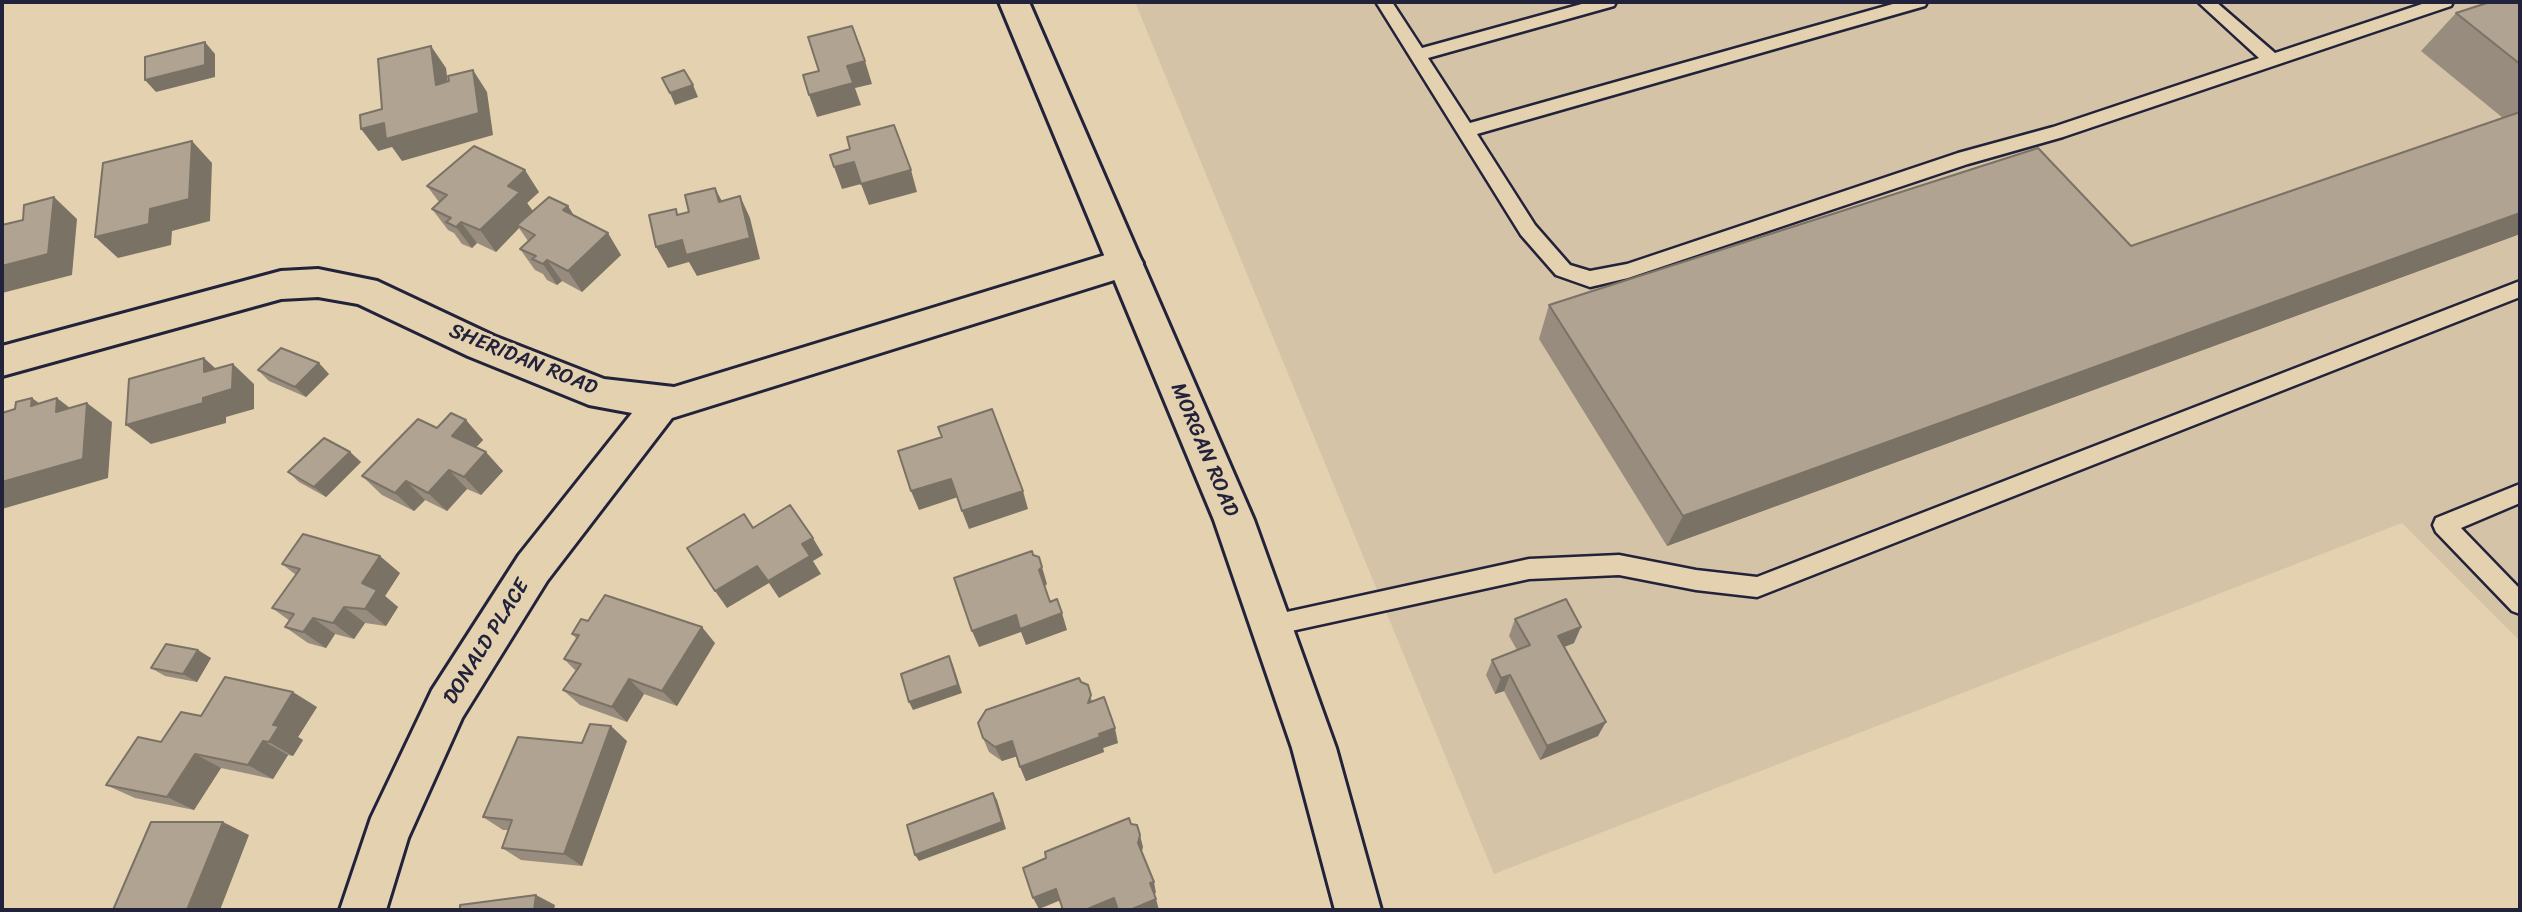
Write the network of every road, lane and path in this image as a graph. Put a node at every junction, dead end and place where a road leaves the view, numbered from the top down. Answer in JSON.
{"nodes":[{"id":1,"x":1014,"y":2,"type":"edge"},
{"id":2,"x":1384,"y":2,"type":"edge"},
{"id":3,"x":1608,"y":2,"type":"edge"},
{"id":4,"x":1919,"y":2,"type":"edge"},
{"id":5,"x":2206,"y":2,"type":"edge"},
{"id":6,"x":2445,"y":2,"type":"edge"},
{"id":7,"x":1418,"y":55,"type":"junction"},
{"id":8,"x":2272,"y":60,"type":"junction"},
{"id":9,"x":1465,"y":131,"type":"junction"},
{"id":10,"x":1125,"y":263,"type":"junction"},
{"id":11,"x":2520,"y":289,"type":"edge"},
{"id":12,"x":2,"y":361,"type":"edge"},
{"id":13,"x":662,"y":403,"type":"junction"},
{"id":14,"x":2520,"y":493,"type":"edge"},
{"id":15,"x":2520,"y":604,"type":"edge"},
{"id":16,"x":1272,"y":625,"type":"junction"},
{"id":17,"x":363,"y":910,"type":"edge"},
{"id":18,"x":1358,"y":910,"type":"edge"}],
"edges":[{"from":1,"to":10,"type":"street","name":"MORGAN ROAD"},
{"from":2,"to":7,"type":"lane"},
{"from":3,"to":7,"type":"lane"},
{"from":4,"to":9,"type":"lane"},
{"from":5,"to":8,"type":"lane"},
{"from":6,"to":8,"type":"lane"},
{"from":7,"to":9,"type":"lane"},
{"from":8,"to":9,"type":"lane"},
{"from":10,"to":13,"type":"street","name":"SHERIDAN ROAD"},
{"from":10,"to":16,"type":"street","name":"MORGAN ROAD"},
{"from":11,"to":16,"type":"lane"},
{"from":12,"to":13,"type":"street","name":"SHERIDAN ROAD"},
{"from":13,"to":17,"type":"street","name":"DONALD PLACE"},
{"from":14,"to":15,"type":"lane"},
{"from":16,"to":18,"type":"street","name":"MORGAN ROAD"}]}
